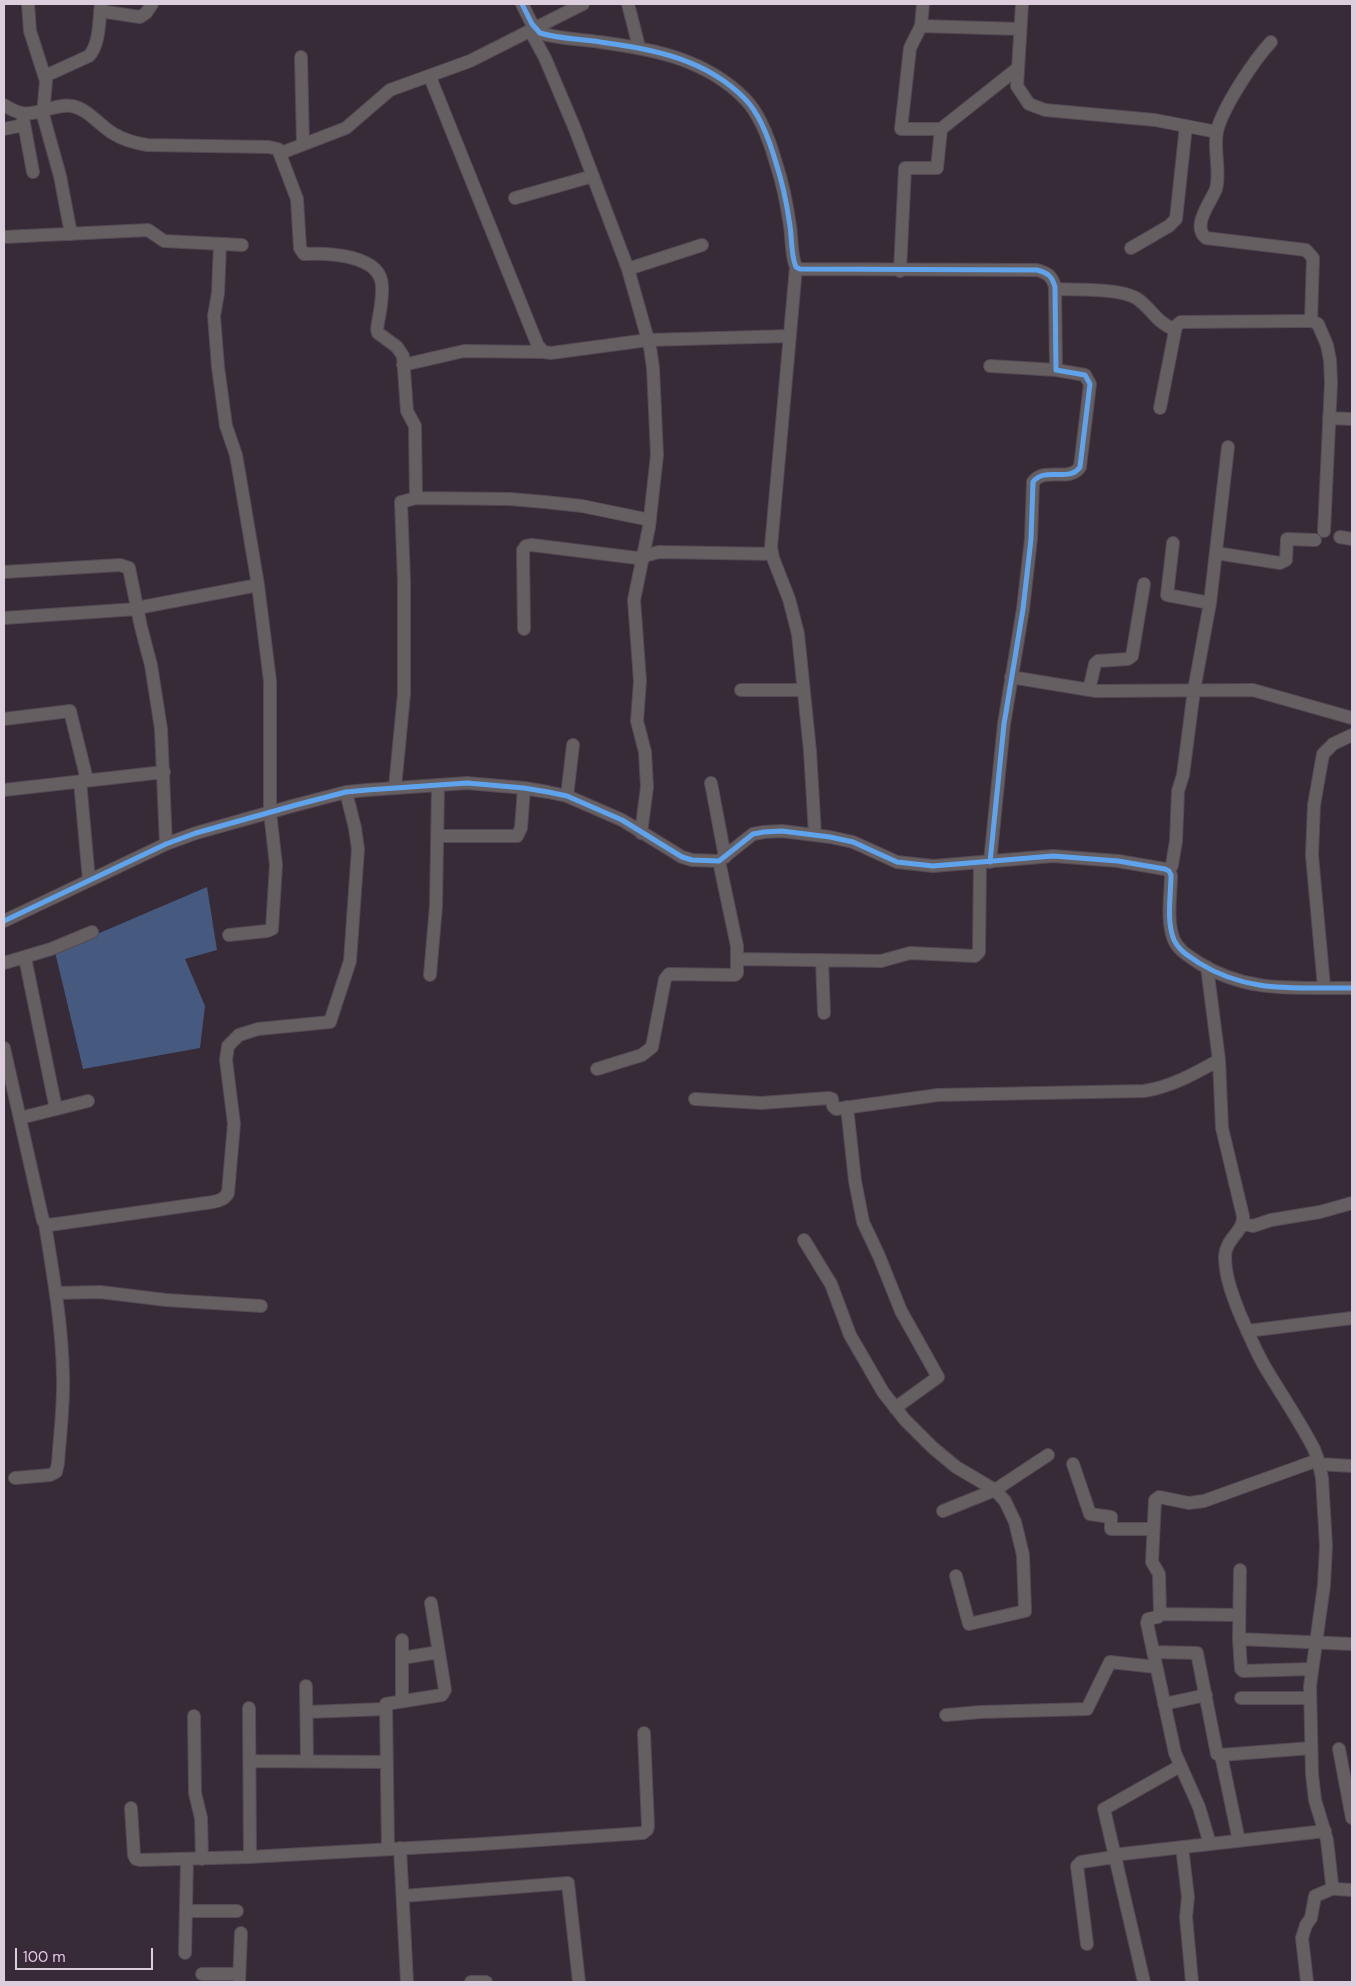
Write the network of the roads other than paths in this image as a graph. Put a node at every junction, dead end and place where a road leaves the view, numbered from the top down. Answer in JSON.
{"nodes":[{"id":1,"x":28,"y":4,"type":"edge"},
{"id":2,"x":152,"y":4,"type":"edge"},
{"id":3,"x":522,"y":4,"type":"edge"},
{"id":4,"x":583,"y":4,"type":"edge"},
{"id":5,"x":628,"y":4,"type":"edge"},
{"id":6,"x":923,"y":4,"type":"edge"},
{"id":7,"x":1022,"y":4,"type":"edge"},
{"id":8,"x":100,"y":7,"type":"edge"},
{"id":9,"x":921,"y":26,"type":"junction"},
{"id":10,"x":1020,"y":29,"type":"junction"},
{"id":11,"x":533,"y":30,"type":"junction"},
{"id":12,"x":1271,"y":42,"type":"dead end"},
{"id":13,"x":639,"y":47,"type":"junction"},
{"id":14,"x":300,"y":57,"type":"dead end"},
{"id":15,"x":1018,"y":68,"type":"junction"},
{"id":16,"x":46,"y":76,"type":"junction"},
{"id":17,"x":430,"y":77,"type":"junction"},
{"id":18,"x":4,"y":105,"type":"edge"},
{"id":19,"x":43,"y":110,"type":"junction"},
{"id":20,"x":23,"y":119,"type":"junction"},
{"id":21,"x":1186,"y":126,"type":"junction"},
{"id":22,"x":4,"y":129,"type":"edge"},
{"id":23,"x":941,"y":129,"type":"junction"},
{"id":24,"x":1217,"y":132,"type":"junction"},
{"id":25,"x":303,"y":144,"type":"junction"},
{"id":26,"x":281,"y":153,"type":"junction"},
{"id":27,"x":33,"y":172,"type":"dead end"},
{"id":28,"x":593,"y":176,"type":"junction"},
{"id":29,"x":515,"y":198,"type":"dead end"},
{"id":30,"x":71,"y":234,"type":"junction"},
{"id":31,"x":4,"y":237,"type":"edge"},
{"id":32,"x":220,"y":244,"type":"junction"},
{"id":33,"x":702,"y":245,"type":"dead end"},
{"id":34,"x":242,"y":246,"type":"dead end"},
{"id":35,"x":1131,"y":248,"type":"dead end"},
{"id":36,"x":796,"y":268,"type":"junction"},
{"id":37,"x":628,"y":269,"type":"junction"},
{"id":38,"x":900,"y":271,"type":"junction"},
{"id":39,"x":1054,"y":289,"type":"junction"},
{"id":40,"x":1311,"y":321,"type":"junction"},
{"id":41,"x":1175,"y":330,"type":"junction"},
{"id":42,"x":790,"y":336,"type":"junction"},
{"id":43,"x":648,"y":340,"type":"junction"},
{"id":44,"x":544,"y":352,"type":"junction"},
{"id":45,"x":403,"y":365,"type":"junction"},
{"id":46,"x":990,"y":366,"type":"dead end"},
{"id":47,"x":1056,"y":370,"type":"junction"},
{"id":48,"x":1160,"y":408,"type":"dead end"},
{"id":49,"x":1329,"y":418,"type":"junction"},
{"id":50,"x":1352,"y":419,"type":"edge"},
{"id":51,"x":1228,"y":447,"type":"dead end"},
{"id":52,"x":416,"y":498,"type":"junction"},
{"id":53,"x":650,"y":520,"type":"junction"},
{"id":54,"x":1173,"y":543,"type":"dead end"},
{"id":55,"x":1216,"y":553,"type":"junction"},
{"id":56,"x":772,"y":554,"type":"junction"},
{"id":57,"x":643,"y":556,"type":"junction"},
{"id":58,"x":4,"y":572,"type":"edge"},
{"id":59,"x":1144,"y":584,"type":"dead end"},
{"id":60,"x":258,"y":585,"type":"junction"},
{"id":61,"x":1210,"y":603,"type":"junction"},
{"id":62,"x":137,"y":608,"type":"junction"},
{"id":63,"x":4,"y":618,"type":"edge"},
{"id":64,"x":524,"y":629,"type":"dead end"},
{"id":65,"x":1011,"y":677,"type":"junction"},
{"id":66,"x":741,"y":690,"type":"dead end"},
{"id":67,"x":803,"y":690,"type":"junction"},
{"id":68,"x":1089,"y":690,"type":"junction"},
{"id":69,"x":1194,"y":690,"type":"junction"},
{"id":70,"x":1352,"y":718,"type":"edge"},
{"id":71,"x":4,"y":719,"type":"edge"},
{"id":72,"x":1352,"y":735,"type":"edge"},
{"id":73,"x":573,"y":745,"type":"dead end"},
{"id":74,"x":164,"y":772,"type":"junction"},
{"id":75,"x":84,"y":780,"type":"junction"},
{"id":76,"x":712,"y":783,"type":"dead end"},
{"id":77,"x":438,"y":786,"type":"junction"},
{"id":78,"x":395,"y":787,"type":"junction"},
{"id":79,"x":524,"y":788,"type":"junction"},
{"id":80,"x":4,"y":790,"type":"edge"},
{"id":81,"x":346,"y":792,"type":"junction"},
{"id":82,"x":567,"y":796,"type":"junction"},
{"id":83,"x":270,"y":812,"type":"junction"},
{"id":84,"x":641,"y":833,"type":"junction"},
{"id":85,"x":815,"y":834,"type":"junction"},
{"id":86,"x":438,"y":836,"type":"junction"},
{"id":87,"x":166,"y":844,"type":"junction"},
{"id":88,"x":722,"y":859,"type":"junction"},
{"id":89,"x":985,"y":862,"type":"junction"},
{"id":90,"x":1169,"y":871,"type":"junction"},
{"id":91,"x":89,"y":880,"type":"junction"},
{"id":92,"x":4,"y":922,"type":"edge"},
{"id":93,"x":92,"y":932,"type":"dead end"},
{"id":94,"x":229,"y":935,"type":"dead end"},
{"id":95,"x":25,"y":958,"type":"junction"},
{"id":96,"x":738,"y":959,"type":"junction"},
{"id":97,"x":822,"y":960,"type":"junction"},
{"id":98,"x":4,"y":963,"type":"edge"},
{"id":99,"x":1206,"y":967,"type":"junction"},
{"id":100,"x":430,"y":975,"type":"dead end"},
{"id":101,"x":1324,"y":987,"type":"junction"},
{"id":102,"x":1352,"y":988,"type":"edge"},
{"id":103,"x":824,"y":1013,"type":"dead end"},
{"id":104,"x":4,"y":1048,"type":"edge"},
{"id":105,"x":1220,"y":1060,"type":"junction"},
{"id":106,"x":597,"y":1069,"type":"dead end"},
{"id":107,"x":695,"y":1100,"type":"dead end"},
{"id":108,"x":88,"y":1101,"type":"dead end"},
{"id":109,"x":847,"y":1107,"type":"junction"},
{"id":110,"x":56,"y":1108,"type":"junction"},
{"id":111,"x":20,"y":1118,"type":"junction"},
{"id":112,"x":1352,"y":1203,"type":"edge"},
{"id":113,"x":45,"y":1224,"type":"junction"},
{"id":114,"x":1243,"y":1224,"type":"junction"},
{"id":115,"x":804,"y":1240,"type":"dead end"},
{"id":116,"x":56,"y":1293,"type":"junction"},
{"id":117,"x":262,"y":1306,"type":"dead end"},
{"id":118,"x":1352,"y":1318,"type":"edge"},
{"id":119,"x":1247,"y":1331,"type":"junction"},
{"id":120,"x":895,"y":1408,"type":"junction"},
{"id":121,"x":1048,"y":1455,"type":"dead end"},
{"id":122,"x":1319,"y":1462,"type":"junction"},
{"id":123,"x":1073,"y":1464,"type":"dead end"},
{"id":124,"x":1352,"y":1466,"type":"edge"},
{"id":125,"x":15,"y":1478,"type":"dead end"},
{"id":126,"x":996,"y":1490,"type":"junction"},
{"id":127,"x":943,"y":1511,"type":"dead end"},
{"id":128,"x":1153,"y":1529,"type":"junction"},
{"id":129,"x":1240,"y":1570,"type":"dead end"},
{"id":130,"x":956,"y":1576,"type":"dead end"},
{"id":131,"x":431,"y":1603,"type":"dead end"},
{"id":132,"x":1160,"y":1614,"type":"junction"},
{"id":133,"x":1239,"y":1616,"type":"junction"},
{"id":134,"x":1239,"y":1639,"type":"junction"},
{"id":135,"x":402,"y":1640,"type":"dead end"},
{"id":136,"x":1315,"y":1644,"type":"junction"},
{"id":137,"x":1352,"y":1644,"type":"edge"},
{"id":138,"x":439,"y":1652,"type":"junction"},
{"id":139,"x":1153,"y":1652,"type":"junction"},
{"id":140,"x":402,"y":1658,"type":"junction"},
{"id":141,"x":1156,"y":1667,"type":"junction"},
{"id":142,"x":1311,"y":1669,"type":"junction"},
{"id":143,"x":306,"y":1686,"type":"dead end"},
{"id":144,"x":1206,"y":1695,"type":"junction"},
{"id":145,"x":1242,"y":1698,"type":"dead end"},
{"id":146,"x":1310,"y":1698,"type":"junction"},
{"id":147,"x":402,"y":1700,"type":"junction"},
{"id":148,"x":1164,"y":1704,"type":"junction"},
{"id":149,"x":249,"y":1708,"type":"dead end"},
{"id":150,"x":385,"y":1709,"type":"junction"},
{"id":151,"x":307,"y":1712,"type":"junction"},
{"id":152,"x":946,"y":1715,"type":"dead end"},
{"id":153,"x":194,"y":1716,"type":"dead end"},
{"id":154,"x":644,"y":1733,"type":"dead end"},
{"id":155,"x":1311,"y":1748,"type":"junction"},
{"id":156,"x":1339,"y":1749,"type":"dead end"},
{"id":157,"x":1221,"y":1755,"type":"junction"},
{"id":158,"x":250,"y":1761,"type":"junction"},
{"id":159,"x":307,"y":1761,"type":"junction"},
{"id":160,"x":386,"y":1762,"type":"junction"},
{"id":161,"x":1180,"y":1766,"type":"junction"},
{"id":162,"x":131,"y":1808,"type":"dead end"},
{"id":163,"x":1352,"y":1818,"type":"edge"},
{"id":164,"x":1325,"y":1831,"type":"junction"},
{"id":165,"x":1239,"y":1841,"type":"junction"},
{"id":166,"x":1210,"y":1844,"type":"junction"},
{"id":167,"x":1182,"y":1847,"type":"junction"},
{"id":168,"x":394,"y":1848,"type":"junction"},
{"id":169,"x":1113,"y":1856,"type":"junction"},
{"id":170,"x":250,"y":1857,"type":"junction"},
{"id":171,"x":187,"y":1859,"type":"junction"},
{"id":172,"x":202,"y":1859,"type":"junction"},
{"id":173,"x":1334,"y":1888,"type":"junction"},
{"id":174,"x":1352,"y":1890,"type":"edge"},
{"id":175,"x":403,"y":1896,"type":"junction"},
{"id":176,"x":186,"y":1911,"type":"junction"},
{"id":177,"x":237,"y":1911,"type":"dead end"},
{"id":178,"x":241,"y":1933,"type":"dead end"},
{"id":179,"x":1087,"y":1944,"type":"dead end"},
{"id":180,"x":186,"y":1953,"type":"dead end"},
{"id":181,"x":202,"y":1974,"type":"dead end"},
{"id":182,"x":239,"y":1978,"type":"edge"},
{"id":183,"x":407,"y":1982,"type":"edge"},
{"id":184,"x":471,"y":1982,"type":"edge"},
{"id":185,"x":486,"y":1982,"type":"edge"},
{"id":186,"x":579,"y":1982,"type":"edge"},
{"id":187,"x":1144,"y":1982,"type":"edge"},
{"id":188,"x":1192,"y":1982,"type":"edge"},
{"id":189,"x":1307,"y":1982,"type":"edge"}],
"edges":[{"from":1,"to":16,"type":"street"},
{"from":2,"to":8,"type":"street"},
{"from":3,"to":11,"type":"street"},
{"from":4,"to":11,"type":"street"},
{"from":5,"to":13,"type":"street"},
{"from":6,"to":9,"type":"street"},
{"from":7,"to":10,"type":"street"},
{"from":8,"to":16,"type":"street"},
{"from":9,"to":10,"type":"street"},
{"from":9,"to":23,"type":"street"},
{"from":10,"to":15,"type":"street"},
{"from":11,"to":13,"type":"street"},
{"from":11,"to":17,"type":"street"},
{"from":11,"to":28,"type":"street"},
{"from":12,"to":24,"type":"street"},
{"from":13,"to":36,"type":"street"},
{"from":14,"to":25,"type":"street"},
{"from":15,"to":21,"type":"street"},
{"from":15,"to":23,"type":"street"},
{"from":16,"to":19,"type":"street"},
{"from":17,"to":25,"type":"street"},
{"from":17,"to":44,"type":"street"},
{"from":18,"to":20,"type":"street"},
{"from":19,"to":20,"type":"street"},
{"from":19,"to":26,"type":"street"},
{"from":19,"to":30,"type":"street"},
{"from":20,"to":22,"type":"street"},
{"from":20,"to":27,"type":"street"},
{"from":21,"to":24,"type":"street"},
{"from":21,"to":35,"type":"street"},
{"from":23,"to":38,"type":"street"},
{"from":24,"to":40,"type":"street"},
{"from":25,"to":26,"type":"street"},
{"from":26,"to":45,"type":"street"},
{"from":28,"to":29,"type":"street"},
{"from":28,"to":37,"type":"street"},
{"from":30,"to":31,"type":"street"},
{"from":30,"to":32,"type":"street"},
{"from":32,"to":34,"type":"street"},
{"from":32,"to":60,"type":"street"},
{"from":33,"to":37,"type":"street"},
{"from":36,"to":38,"type":"street"},
{"from":36,"to":42,"type":"street"},
{"from":37,"to":43,"type":"street"},
{"from":38,"to":39,"type":"street"},
{"from":39,"to":41,"type":"street"},
{"from":39,"to":47,"type":"street"},
{"from":40,"to":41,"type":"street"},
{"from":40,"to":49,"type":"street"},
{"from":41,"to":48,"type":"street"},
{"from":42,"to":43,"type":"street"},
{"from":42,"to":56,"type":"street"},
{"from":43,"to":44,"type":"street"},
{"from":43,"to":53,"type":"street"},
{"from":44,"to":45,"type":"street"},
{"from":45,"to":52,"type":"street"},
{"from":46,"to":47,"type":"street"},
{"from":47,"to":65,"type":"street"},
{"from":49,"to":50,"type":"street"},
{"from":49,"to":55,"type":"street"},
{"from":51,"to":55,"type":"street"},
{"from":52,"to":53,"type":"street"},
{"from":52,"to":78,"type":"street"},
{"from":53,"to":57,"type":"street"},
{"from":54,"to":61,"type":"street"},
{"from":55,"to":61,"type":"street"},
{"from":56,"to":57,"type":"street"},
{"from":56,"to":67,"type":"street"},
{"from":57,"to":64,"type":"street"},
{"from":57,"to":84,"type":"street"},
{"from":58,"to":62,"type":"street"},
{"from":59,"to":68,"type":"street"},
{"from":60,"to":62,"type":"street"},
{"from":60,"to":83,"type":"street"},
{"from":61,"to":69,"type":"street"},
{"from":62,"to":63,"type":"street"},
{"from":62,"to":74,"type":"street"},
{"from":65,"to":68,"type":"street"},
{"from":65,"to":89,"type":"street"},
{"from":66,"to":67,"type":"street"},
{"from":67,"to":85,"type":"street"},
{"from":68,"to":69,"type":"street"},
{"from":69,"to":70,"type":"street"},
{"from":69,"to":90,"type":"street"},
{"from":71,"to":75,"type":"street"},
{"from":72,"to":101,"type":"street"},
{"from":73,"to":82,"type":"street"},
{"from":74,"to":75,"type":"street"},
{"from":74,"to":87,"type":"street"},
{"from":75,"to":80,"type":"street"},
{"from":75,"to":91,"type":"street"},
{"from":76,"to":88,"type":"street"},
{"from":77,"to":78,"type":"street"},
{"from":77,"to":79,"type":"street"},
{"from":77,"to":86,"type":"street"},
{"from":78,"to":81,"type":"street"},
{"from":79,"to":82,"type":"street"},
{"from":79,"to":86,"type":"street"},
{"from":81,"to":83,"type":"street"},
{"from":81,"to":113,"type":"street"},
{"from":82,"to":84,"type":"street"},
{"from":83,"to":87,"type":"street"},
{"from":83,"to":94,"type":"street"},
{"from":84,"to":88,"type":"street"},
{"from":85,"to":88,"type":"street"},
{"from":85,"to":89,"type":"street"},
{"from":86,"to":100,"type":"street"},
{"from":87,"to":91,"type":"street"},
{"from":88,"to":96,"type":"street"},
{"from":89,"to":90,"type":"street"},
{"from":89,"to":97,"type":"street"},
{"from":90,"to":99,"type":"street"},
{"from":91,"to":92,"type":"street"},
{"from":93,"to":95,"type":"street"},
{"from":95,"to":98,"type":"street"},
{"from":95,"to":110,"type":"street"},
{"from":96,"to":97,"type":"street"},
{"from":96,"to":106,"type":"street"},
{"from":97,"to":103,"type":"street"},
{"from":99,"to":101,"type":"street"},
{"from":99,"to":105,"type":"street"},
{"from":101,"to":102,"type":"street"},
{"from":104,"to":111,"type":"street"},
{"from":105,"to":109,"type":"street"},
{"from":105,"to":114,"type":"street"},
{"from":107,"to":109,"type":"street"},
{"from":108,"to":110,"type":"street"},
{"from":109,"to":120,"type":"street"},
{"from":110,"to":111,"type":"street"},
{"from":111,"to":113,"type":"street"},
{"from":112,"to":114,"type":"street"},
{"from":113,"to":116,"type":"street"},
{"from":114,"to":119,"type":"street"},
{"from":115,"to":120,"type":"street"},
{"from":116,"to":117,"type":"street"},
{"from":116,"to":125,"type":"street"},
{"from":118,"to":119,"type":"street"},
{"from":119,"to":122,"type":"street"},
{"from":120,"to":126,"type":"street"},
{"from":121,"to":126,"type":"street"},
{"from":122,"to":124,"type":"street"},
{"from":122,"to":128,"type":"street"},
{"from":122,"to":136,"type":"street"},
{"from":123,"to":128,"type":"street"},
{"from":126,"to":127,"type":"street"},
{"from":126,"to":130,"type":"street"},
{"from":128,"to":132,"type":"street"},
{"from":129,"to":133,"type":"street"},
{"from":131,"to":138,"type":"street"},
{"from":132,"to":133,"type":"street"},
{"from":132,"to":139,"type":"street"},
{"from":133,"to":134,"type":"street"},
{"from":134,"to":136,"type":"street"},
{"from":134,"to":142,"type":"street"},
{"from":135,"to":140,"type":"street"},
{"from":136,"to":137,"type":"street"},
{"from":136,"to":142,"type":"street"},
{"from":138,"to":140,"type":"street"},
{"from":138,"to":147,"type":"street"},
{"from":139,"to":141,"type":"street"},
{"from":139,"to":144,"type":"street"},
{"from":140,"to":147,"type":"street"},
{"from":141,"to":148,"type":"street"},
{"from":141,"to":152,"type":"street"},
{"from":142,"to":146,"type":"street"},
{"from":143,"to":151,"type":"street"},
{"from":144,"to":148,"type":"street"},
{"from":144,"to":157,"type":"street"},
{"from":145,"to":146,"type":"street"},
{"from":146,"to":155,"type":"street"},
{"from":147,"to":150,"type":"street"},
{"from":148,"to":161,"type":"street"},
{"from":149,"to":158,"type":"street"},
{"from":150,"to":151,"type":"street"},
{"from":150,"to":160,"type":"street"},
{"from":151,"to":159,"type":"street"},
{"from":153,"to":172,"type":"street"},
{"from":154,"to":168,"type":"street"},
{"from":155,"to":157,"type":"street"},
{"from":155,"to":164,"type":"street"},
{"from":156,"to":163,"type":"street"},
{"from":157,"to":165,"type":"street"},
{"from":158,"to":159,"type":"street"},
{"from":158,"to":170,"type":"street"},
{"from":159,"to":160,"type":"street"},
{"from":160,"to":168,"type":"street"},
{"from":161,"to":166,"type":"street"},
{"from":161,"to":169,"type":"street"},
{"from":162,"to":171,"type":"street"},
{"from":164,"to":165,"type":"street"},
{"from":164,"to":173,"type":"street"},
{"from":165,"to":166,"type":"street"},
{"from":166,"to":167,"type":"street"},
{"from":167,"to":169,"type":"street"},
{"from":167,"to":188,"type":"street"},
{"from":168,"to":170,"type":"street"},
{"from":168,"to":175,"type":"street"},
{"from":169,"to":179,"type":"street"},
{"from":169,"to":187,"type":"street"},
{"from":170,"to":172,"type":"street"},
{"from":171,"to":172,"type":"street"},
{"from":171,"to":176,"type":"street"},
{"from":173,"to":174,"type":"street"},
{"from":173,"to":189,"type":"street"},
{"from":175,"to":183,"type":"street"},
{"from":175,"to":186,"type":"street"},
{"from":176,"to":177,"type":"street"},
{"from":176,"to":180,"type":"street"},
{"from":178,"to":182,"type":"street"},
{"from":181,"to":182,"type":"street"},
{"from":184,"to":185,"type":"street"}]}
